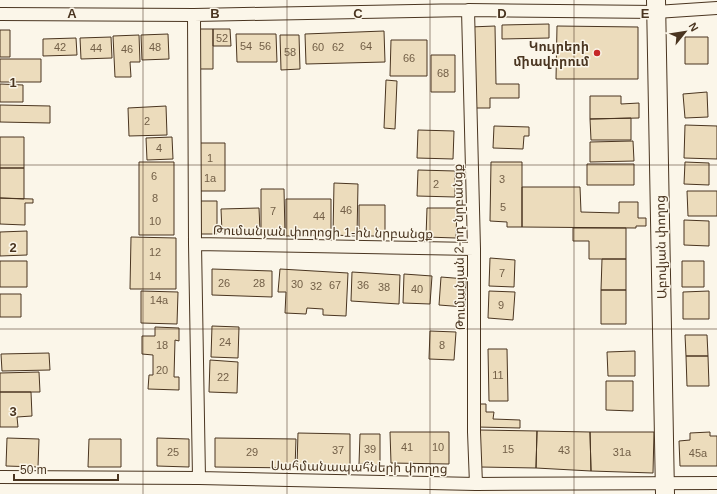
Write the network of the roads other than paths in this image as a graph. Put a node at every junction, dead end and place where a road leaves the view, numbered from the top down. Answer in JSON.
{"nodes":[{"id":1,"x":656,"y":6,"type":"edge"},
{"id":2,"x":717,"y":8,"type":"edge"},
{"id":3,"x":468,"y":10,"type":"junction"},
{"id":4,"x":0,"y":14,"type":"edge"},
{"id":5,"x":194,"y":15,"type":"junction"},
{"id":6,"x":195,"y":244,"type":"junction"},
{"id":7,"x":474,"y":248,"type":"junction"},
{"id":8,"x":0,"y":477,"type":"edge"},
{"id":9,"x":199,"y":478,"type":"junction"},
{"id":10,"x":476,"y":484,"type":"junction"},
{"id":11,"x":717,"y":484,"type":"edge"},
{"id":12,"x":665,"y":489,"type":"edge"}],
"edges":[{"from":1,"to":2,"type":"street"},
{"from":1,"to":3,"type":"street"},
{"from":1,"to":12,"type":"main road","name":"Աբովյան փողոց"},
{"from":3,"to":5,"type":"street"},
{"from":3,"to":7,"type":"street","name":"Թումանյան 2-րդ նրբանցք"},
{"from":4,"to":5,"type":"street"},
{"from":5,"to":6,"type":"street","name":"Թումանյան փողոցի 1-ին նրբանցք"},
{"from":6,"to":7,"type":"street","name":"Թումանյան փողոցի 1-ին նրբանցք"},
{"from":6,"to":9,"type":"street","name":"Թումանյան փողոցի 1-ին նրբանցք"},
{"from":7,"to":10,"type":"street","name":"Թումանյան 2-րդ նրբանցք"},
{"from":8,"to":9,"type":"street","name":"Սահմանապահների փողոց"},
{"from":9,"to":10,"type":"street","name":"Սահմանապահների փողոց"},
{"from":10,"to":12,"type":"street","name":"Սահմանապահների փողոց"},
{"from":11,"to":12,"type":"street","name":"Սահմանապահների փողոց"}]}
